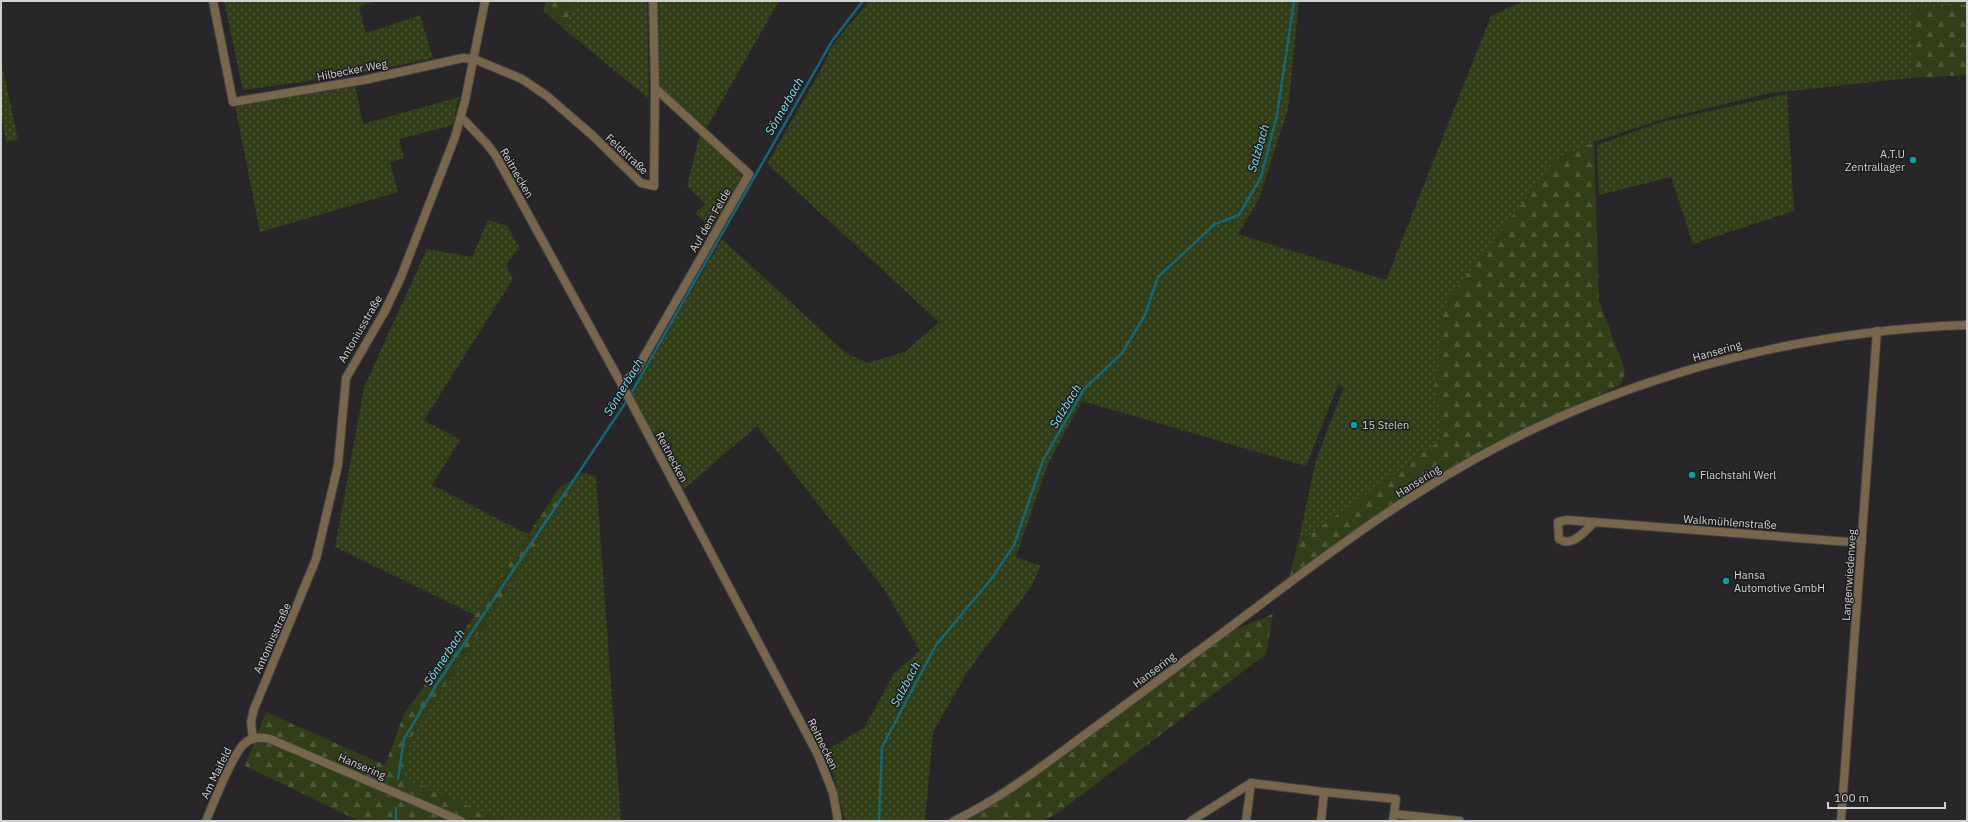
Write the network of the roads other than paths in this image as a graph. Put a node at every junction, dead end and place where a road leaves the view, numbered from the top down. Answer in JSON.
{"nodes":[{"id":1,"x":213,"y":1,"type":"edge"},
{"id":2,"x":485,"y":1,"type":"edge"},
{"id":3,"x":653,"y":1,"type":"edge"},
{"id":4,"x":474,"y":59,"type":"junction"},
{"id":5,"x":655,"y":88,"type":"junction"},
{"id":6,"x":461,"y":117,"type":"junction"},
{"id":7,"x":1967,"y":325,"type":"edge"},
{"id":8,"x":1877,"y":332,"type":"junction"},
{"id":9,"x":624,"y":389,"type":"junction"},
{"id":10,"x":1595,"y":522,"type":"dead end"},
{"id":11,"x":1862,"y":543,"type":"junction"},
{"id":12,"x":253,"y":739,"type":"junction"},
{"id":13,"x":1251,"y":783,"type":"junction"},
{"id":14,"x":1324,"y":792,"type":"junction"},
{"id":15,"x":1394,"y":818,"type":"edge"},
{"id":16,"x":206,"y":821,"type":"edge"},
{"id":17,"x":461,"y":821,"type":"edge"},
{"id":18,"x":838,"y":821,"type":"edge"},
{"id":19,"x":954,"y":821,"type":"edge"},
{"id":20,"x":1191,"y":821,"type":"edge"},
{"id":21,"x":1246,"y":821,"type":"edge"},
{"id":22,"x":1321,"y":821,"type":"edge"},
{"id":23,"x":1460,"y":821,"type":"edge"},
{"id":24,"x":1841,"y":821,"type":"edge"}],
"edges":[{"from":1,"to":4,"type":"street","name":"Hilbecker Weg"},
{"from":2,"to":4,"type":"street","name":"Antoniusstraße"},
{"from":3,"to":5,"type":"street","name":"Feldstraße"},
{"from":4,"to":5,"type":"street","name":"Feldstraße"},
{"from":4,"to":6,"type":"street","name":"Antoniusstraße"},
{"from":5,"to":9,"type":"street","name":"Auf dem Felde"},
{"from":6,"to":9,"type":"street","name":"Reitnecken"},
{"from":6,"to":12,"type":"street","name":"Antoniusstraße"},
{"from":7,"to":8,"type":"street","name":"Hansering"},
{"from":8,"to":11,"type":"street","name":"Langenwiedenweg"},
{"from":8,"to":19,"type":"street","name":"Hansering"},
{"from":9,"to":18,"type":"street","name":"Reitnecken"},
{"from":10,"to":11,"type":"street","name":"Walkmühlenstraße"},
{"from":11,"to":24,"type":"street","name":"Langenwiedenweg"},
{"from":12,"to":16,"type":"street","name":"Am Maifeld"},
{"from":12,"to":17,"type":"street","name":"Hansering"},
{"from":13,"to":14,"type":"street"},
{"from":13,"to":20,"type":"street"},
{"from":13,"to":21,"type":"street"},
{"from":14,"to":15,"type":"street"},
{"from":14,"to":22,"type":"street"},
{"from":15,"to":23,"type":"street"}]}
